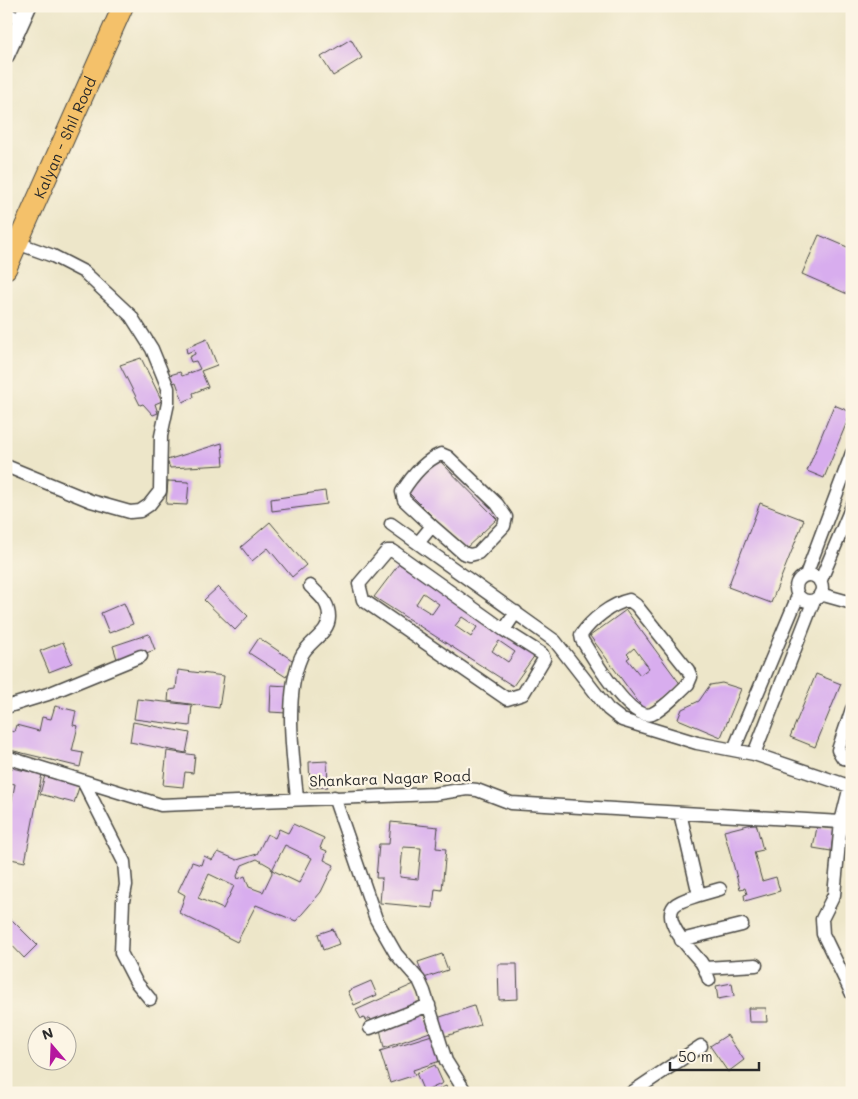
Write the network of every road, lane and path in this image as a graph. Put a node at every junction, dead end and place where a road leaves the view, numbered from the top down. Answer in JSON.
{"nodes":[{"id":1,"x":108,"y":6,"type":"edge"},
{"id":2,"x":123,"y":6,"type":"edge"},
{"id":3,"x":6,"y":13,"type":"edge"},
{"id":4,"x":25,"y":13,"type":"edge"},
{"id":5,"x":6,"y":55,"type":"edge"},
{"id":6,"x":12,"y":238,"type":"edge"},
{"id":7,"x":6,"y":269,"type":"edge"},
{"id":8,"x":852,"y":453,"type":"edge"},
{"id":9,"x":6,"y":466,"type":"edge"},
{"id":10,"x":847,"y":477,"type":"edge"},
{"id":11,"x":852,"y":506,"type":"edge"},
{"id":12,"x":391,"y":524,"type":"dead end"},
{"id":13,"x":432,"y":526,"type":"junction"},
{"id":14,"x":418,"y":542,"type":"junction"},
{"id":15,"x":806,"y":575,"type":"junction"},
{"id":16,"x":310,"y":586,"type":"dead end"},
{"id":17,"x":818,"y":592,"type":"junction"},
{"id":18,"x":798,"y":596,"type":"junction"},
{"id":19,"x":852,"y":603,"type":"edge"},
{"id":20,"x":516,"y":612,"type":"junction"},
{"id":21,"x":504,"y":630,"type":"junction"},
{"id":22,"x":141,"y":656,"type":"dead end"},
{"id":23,"x":606,"y":675,"type":"junction"},
{"id":24,"x":592,"y":685,"type":"junction"},
{"id":25,"x":6,"y":706,"type":"edge"},
{"id":26,"x":852,"y":709,"type":"edge"},
{"id":27,"x":734,"y":749,"type":"junction"},
{"id":28,"x":754,"y":754,"type":"junction"},
{"id":29,"x":6,"y":757,"type":"edge"},
{"id":30,"x":852,"y":760,"type":"edge"},
{"id":31,"x":83,"y":781,"type":"junction"},
{"id":32,"x":851,"y":787,"type":"edge"},
{"id":33,"x":334,"y":797,"type":"junction"},
{"id":34,"x":297,"y":798,"type":"junction"},
{"id":35,"x":680,"y":813,"type":"junction"},
{"id":36,"x":841,"y":822,"type":"junction"},
{"id":37,"x":720,"y":889,"type":"dead end"},
{"id":38,"x":699,"y":895,"type":"junction"},
{"id":39,"x":742,"y":925,"type":"dead end"},
{"id":40,"x":680,"y":940,"type":"junction"},
{"id":41,"x":756,"y":965,"type":"dead end"},
{"id":42,"x":852,"y":994,"type":"edge"},
{"id":43,"x":150,"y":999,"type":"dead end"},
{"id":44,"x":429,"y":1005,"type":"junction"},
{"id":45,"x":370,"y":1028,"type":"dead end"},
{"id":46,"x":701,"y":1046,"type":"dead end"},
{"id":47,"x":466,"y":1093,"type":"edge"},
{"id":48,"x":631,"y":1093,"type":"edge"}],
"edges":[{"from":1,"to":6,"type":"main road","name":"Kalyan - Shil Road"},
{"from":2,"to":6,"type":"main road","name":"Kalyan - Shil Road"},
{"from":3,"to":4,"type":"street"},
{"from":4,"to":5,"type":"street"},
{"from":6,"to":7,"type":"main road","name":"Kalyan - Shil Road"},
{"from":6,"to":9,"type":"street"},
{"from":8,"to":10,"type":"street"},
{"from":10,"to":15,"type":"street"},
{"from":11,"to":17,"type":"street"},
{"from":12,"to":14,"type":"street"},
{"from":13,"to":13,"type":"street"},
{"from":13,"to":14,"type":"street"},
{"from":14,"to":20,"type":"street"},
{"from":15,"to":17,"type":"street"},
{"from":15,"to":18,"type":"street"},
{"from":16,"to":34,"type":"street"},
{"from":17,"to":18,"type":"street"},
{"from":17,"to":19,"type":"street"},
{"from":17,"to":28,"type":"street"},
{"from":18,"to":27,"type":"street"},
{"from":20,"to":21,"type":"street"},
{"from":20,"to":24,"type":"street"},
{"from":21,"to":21,"type":"street"},
{"from":22,"to":25,"type":"street"},
{"from":23,"to":23,"type":"street"},
{"from":23,"to":24,"type":"street"},
{"from":24,"to":27,"type":"street"},
{"from":26,"to":30,"type":"street"},
{"from":27,"to":28,"type":"street"},
{"from":28,"to":32,"type":"street"},
{"from":29,"to":31,"type":"street","name":"Shankara Nagar Road"},
{"from":31,"to":34,"type":"street","name":"Shankara Nagar Road"},
{"from":31,"to":43,"type":"street"},
{"from":32,"to":36,"type":"street"},
{"from":33,"to":34,"type":"street","name":"Shankara Nagar Road"},
{"from":33,"to":35,"type":"street","name":"Shankara Nagar Road"},
{"from":33,"to":44,"type":"street"},
{"from":35,"to":36,"type":"street","name":"Shankara Nagar Road"},
{"from":35,"to":38,"type":"street"},
{"from":36,"to":42,"type":"street"},
{"from":37,"to":38,"type":"street"},
{"from":38,"to":40,"type":"street"},
{"from":39,"to":40,"type":"street"},
{"from":40,"to":41,"type":"street"},
{"from":44,"to":45,"type":"street"},
{"from":44,"to":47,"type":"street"},
{"from":46,"to":48,"type":"street"}]}
